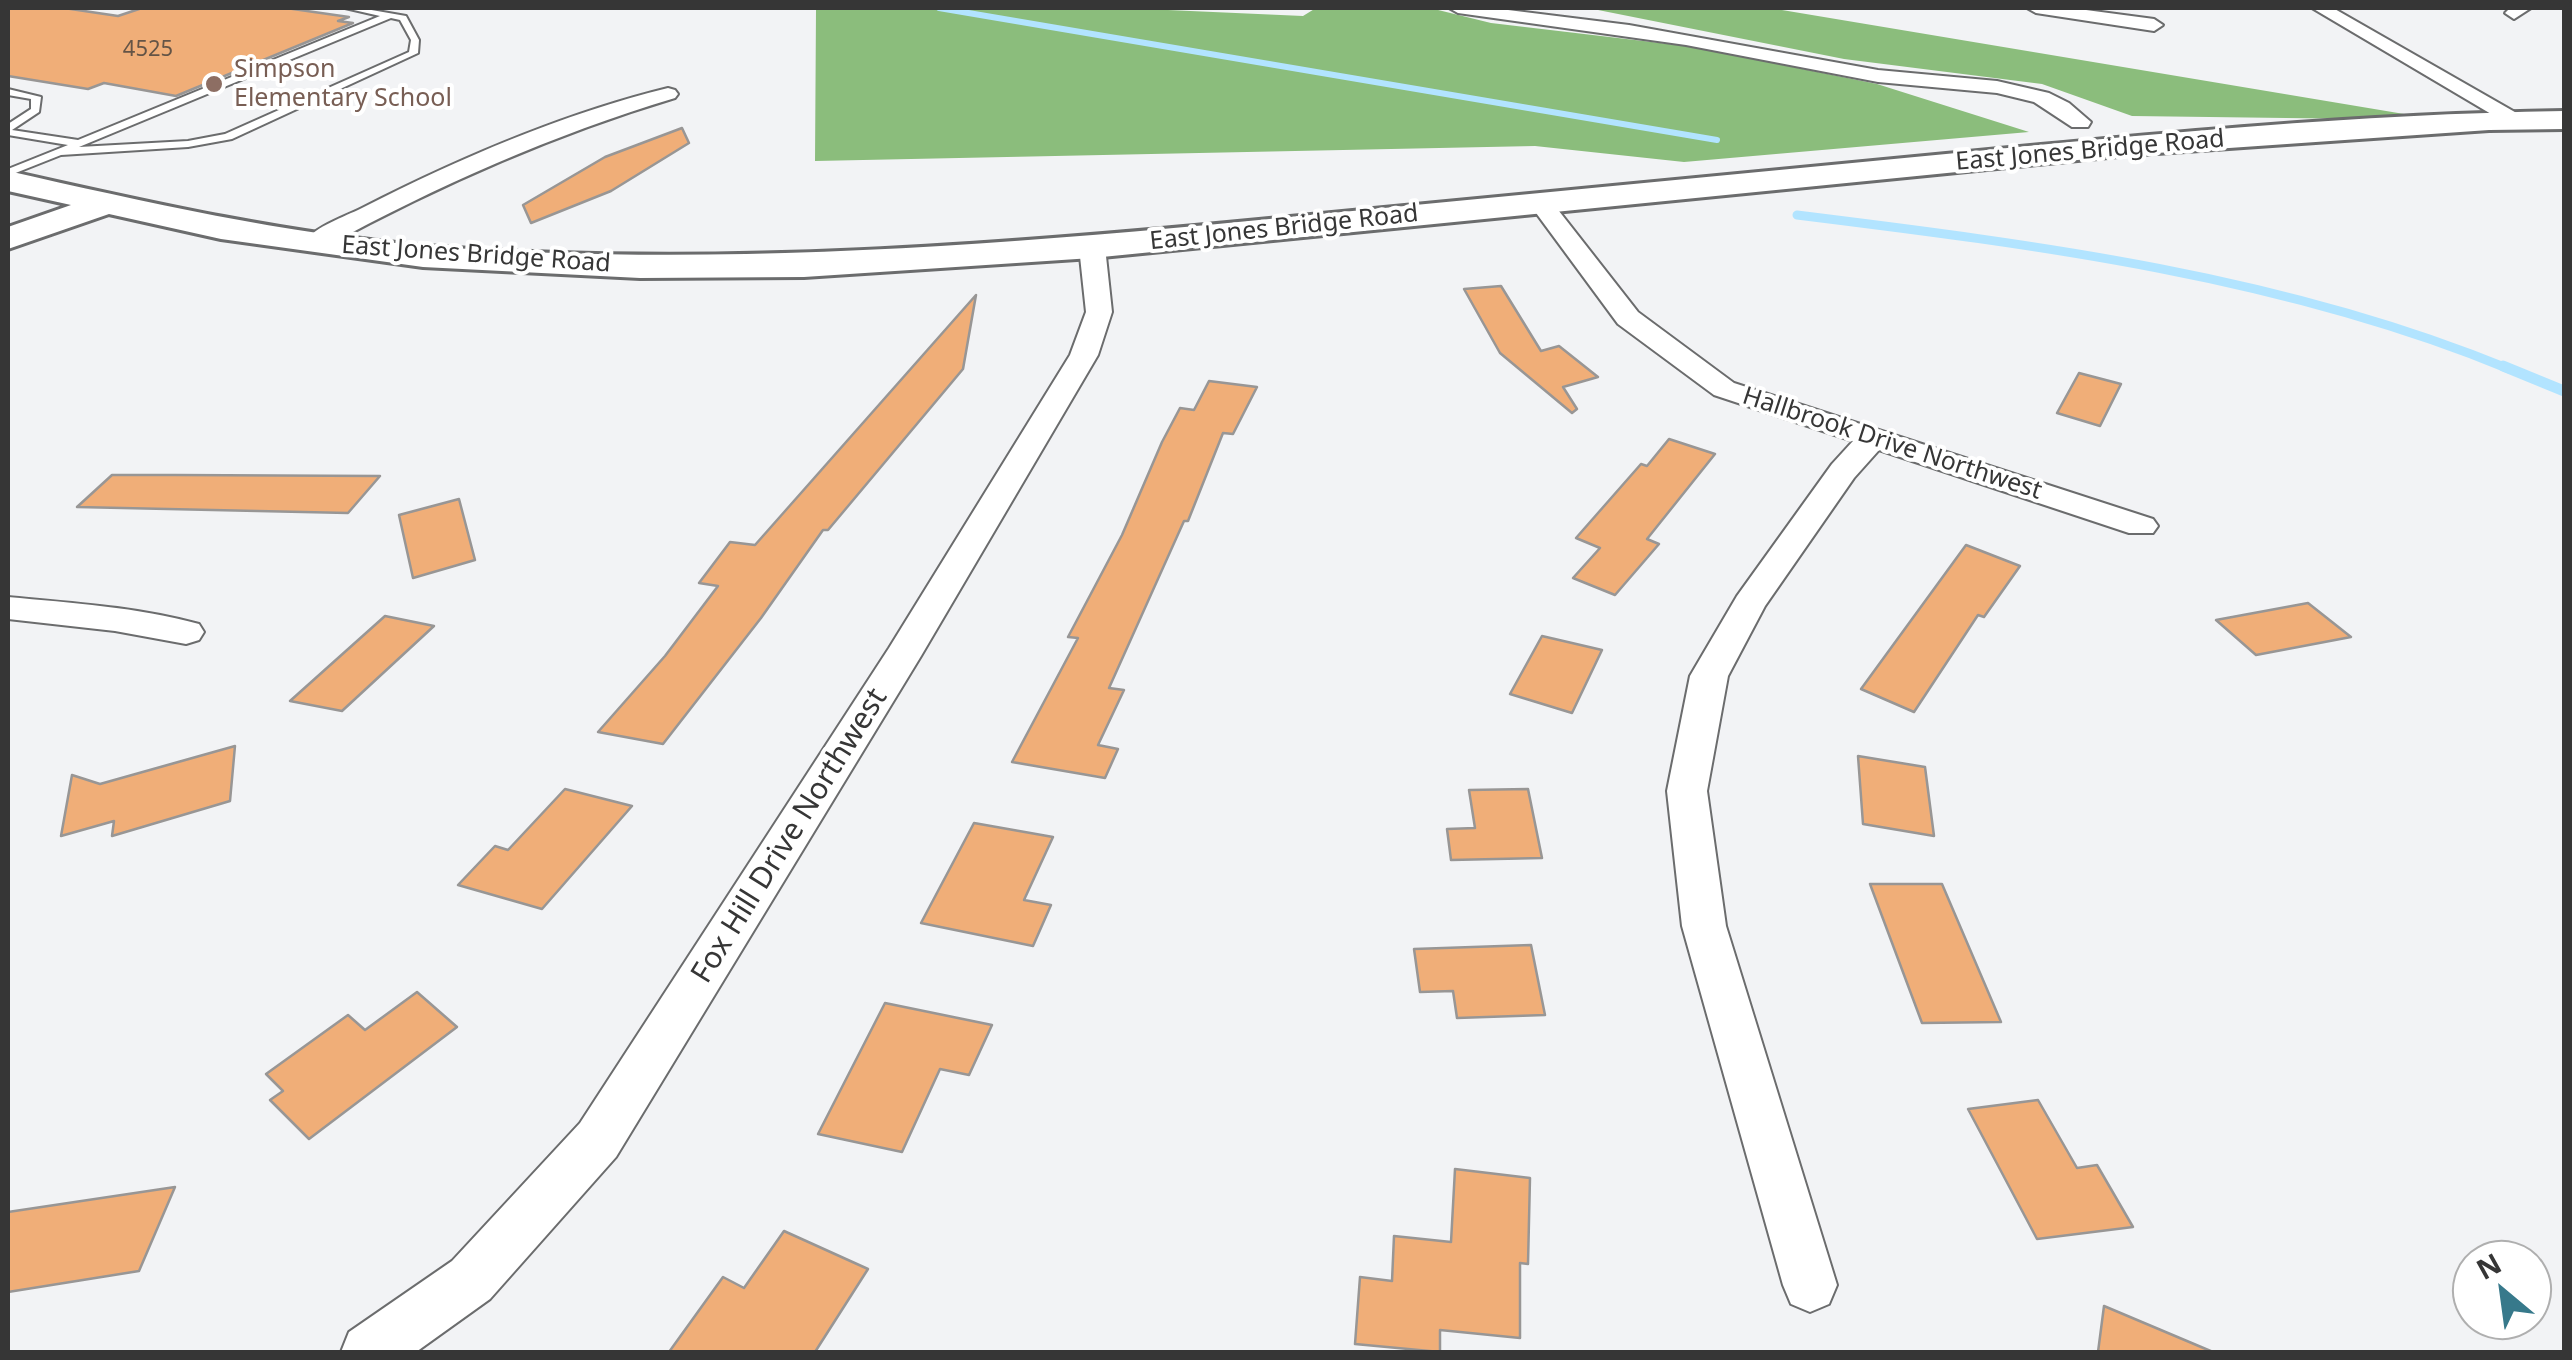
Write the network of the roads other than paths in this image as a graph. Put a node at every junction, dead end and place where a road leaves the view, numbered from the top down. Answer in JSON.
{"nodes":[{"id":1,"x":348,"y":8,"type":"edge"},
{"id":2,"x":1458,"y":8,"type":"edge"},
{"id":3,"x":2036,"y":8,"type":"edge"},
{"id":4,"x":2320,"y":8,"type":"edge"},
{"id":5,"x":392,"y":15,"type":"junction"},
{"id":6,"x":2154,"y":25,"type":"dead end"},
{"id":7,"x":8,"y":92,"type":"edge"},
{"id":8,"x":668,"y":94,"type":"dead end"},
{"id":9,"x":2516,"y":119,"type":"junction"},
{"id":10,"x":2564,"y":120,"type":"edge"},
{"id":11,"x":8,"y":130,"type":"edge"},
{"id":12,"x":77,"y":143,"type":"junction"},
{"id":13,"x":2128,"y":146,"type":"junction"},
{"id":14,"x":54,"y":152,"type":"junction"},
{"id":15,"x":8,"y":173,"type":"edge"},
{"id":16,"x":8,"y":182,"type":"edge"},
{"id":17,"x":1540,"y":202,"type":"junction"},
{"id":18,"x":108,"y":204,"type":"junction"},
{"id":19,"x":8,"y":239,"type":"edge"},
{"id":20,"x":316,"y":242,"type":"junction"},
{"id":21,"x":1092,"y":247,"type":"junction"},
{"id":22,"x":1872,"y":439,"type":"junction"},
{"id":23,"x":2142,"y":526,"type":"dead end"},
{"id":24,"x":8,"y":608,"type":"edge"},
{"id":25,"x":186,"y":632,"type":"dead end"},
{"id":26,"x":1810,"y":1285,"type":"dead end"},
{"id":27,"x":369,"y":1352,"type":"edge"}],
"edges":[{"from":1,"to":5,"type":"lane"},
{"from":2,"to":13,"type":"street"},
{"from":3,"to":6,"type":"street"},
{"from":4,"to":9,"type":"street"},
{"from":5,"to":12,"type":"lane"},
{"from":5,"to":14,"type":"lane"},
{"from":7,"to":11,"type":"lane"},
{"from":8,"to":20,"type":"street"},
{"from":9,"to":10,"type":"street","name":"East Jones Bridge Road"},
{"from":9,"to":13,"type":"street","name":"East Jones Bridge Road"},
{"from":11,"to":12,"type":"lane"},
{"from":12,"to":14,"type":"lane"},
{"from":13,"to":17,"type":"street","name":"East Jones Bridge Road"},
{"from":14,"to":15,"type":"lane"},
{"from":16,"to":18,"type":"street","name":"East Jones Bridge Road"},
{"from":17,"to":21,"type":"street","name":"East Jones Bridge Road"},
{"from":17,"to":22,"type":"street","name":"Hallbrook Drive Northwest"},
{"from":18,"to":19,"type":"street"},
{"from":18,"to":20,"type":"street","name":"East Jones Bridge Road"},
{"from":20,"to":21,"type":"street","name":"East Jones Bridge Road"},
{"from":21,"to":27,"type":"street","name":"Fox Hill Drive Northwest"},
{"from":22,"to":23,"type":"street","name":"Hallbrook Drive Northwest"},
{"from":22,"to":26,"type":"street"},
{"from":24,"to":25,"type":"street"}]}
